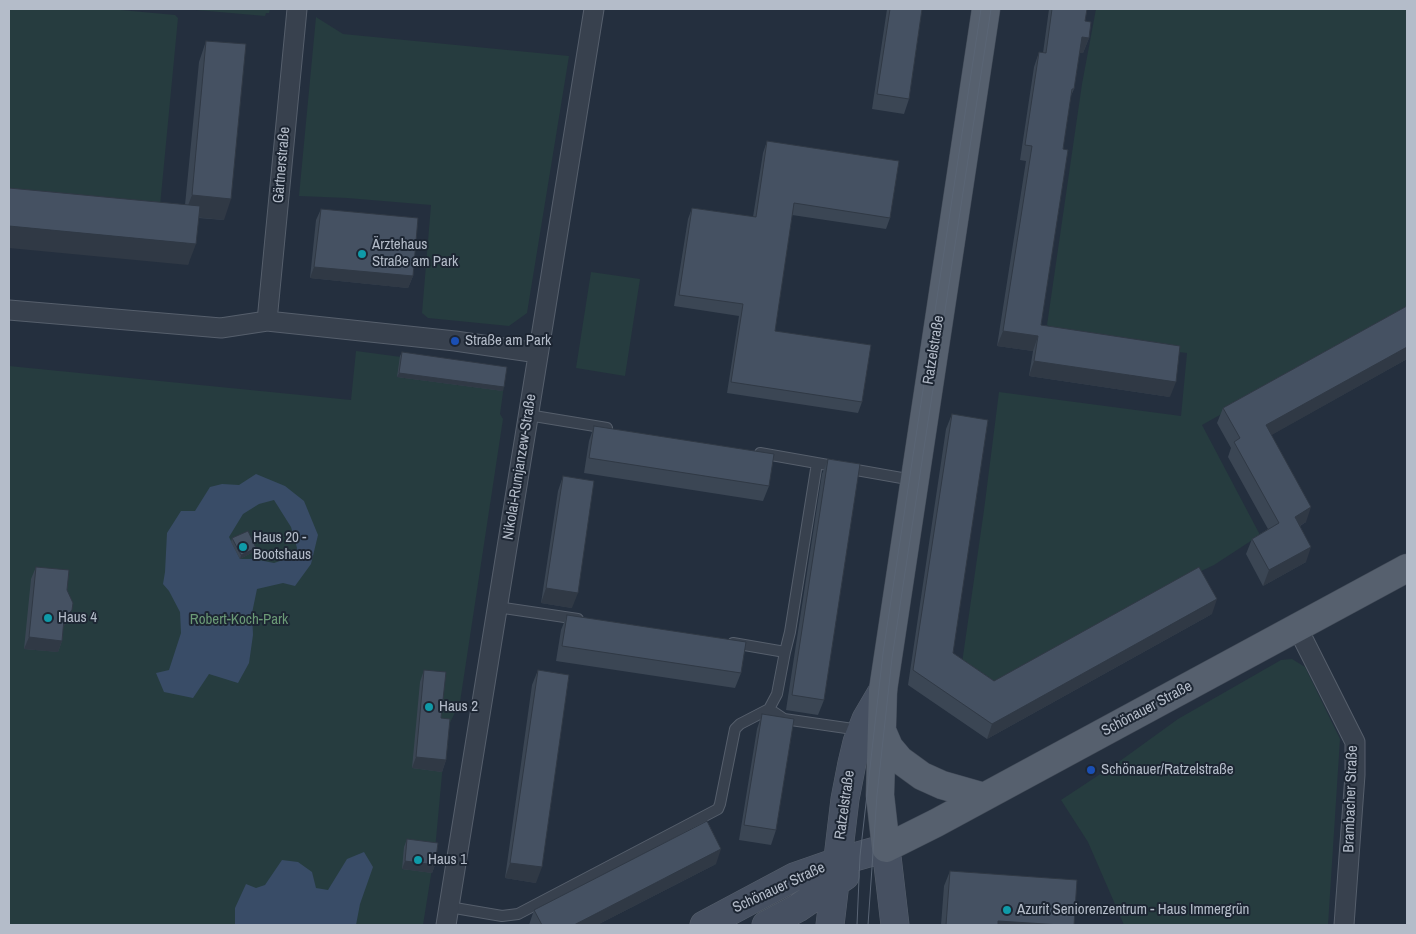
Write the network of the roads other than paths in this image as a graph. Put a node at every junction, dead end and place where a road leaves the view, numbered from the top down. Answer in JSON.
{"nodes":[{"id":1,"x":296,"y":9,"type":"edge"},
{"id":2,"x":594,"y":9,"type":"edge"},
{"id":3,"x":986,"y":9,"type":"edge"},
{"id":4,"x":9,"y":310,"type":"edge"},
{"id":5,"x":267,"y":321,"type":"junction"},
{"id":6,"x":538,"y":353,"type":"junction"},
{"id":7,"x":528,"y":416,"type":"junction"},
{"id":8,"x":615,"y":430,"type":"edge"},
{"id":9,"x":751,"y":452,"type":"edge"},
{"id":10,"x":817,"y":463,"type":"junction"},
{"id":11,"x":914,"y":480,"type":"junction"},
{"id":12,"x":1407,"y":568,"type":"edge"},
{"id":13,"x":497,"y":607,"type":"junction"},
{"id":14,"x":585,"y":620,"type":"edge"},
{"id":15,"x":1297,"y":627,"type":"junction"},
{"id":16,"x":725,"y":642,"type":"edge"},
{"id":17,"x":785,"y":652,"type":"junction"},
{"id":18,"x":769,"y":709,"type":"junction"},
{"id":19,"x":872,"y":732,"type":"junction"},
{"id":20,"x":984,"y":797,"type":"junction"},
{"id":21,"x":886,"y":848,"type":"junction"},
{"id":22,"x":836,"y":872,"type":"junction"},
{"id":23,"x":447,"y":916,"type":"edge"},
{"id":24,"x":704,"y":925,"type":"edge"},
{"id":25,"x":766,"y":925,"type":"edge"},
{"id":26,"x":830,"y":925,"type":"edge"},
{"id":27,"x":895,"y":925,"type":"edge"},
{"id":28,"x":1344,"y":925,"type":"edge"}],
"edges":[{"from":1,"to":5,"type":"street","name":"Gärtnerstraße"},
{"from":2,"to":6,"type":"street","name":"Nikolai-Rumjanzew-Straße"},
{"from":3,"to":11,"type":"main road","name":"Ratzelstraße"},
{"from":4,"to":5,"type":"street"},
{"from":5,"to":6,"type":"street"},
{"from":6,"to":7,"type":"street","name":"Nikolai-Rumjanzew-Straße"},
{"from":7,"to":8,"type":"lane"},
{"from":7,"to":13,"type":"street","name":"Nikolai-Rumjanzew-Straße"},
{"from":9,"to":10,"type":"lane"},
{"from":10,"to":11,"type":"lane"},
{"from":10,"to":17,"type":"lane"},
{"from":11,"to":19,"type":"main road","name":"Ratzelstraße"},
{"from":12,"to":15,"type":"main road","name":"Schönauer Straße"},
{"from":13,"to":14,"type":"lane"},
{"from":13,"to":23,"type":"street","name":"Nikolai-Rumjanzew-Straße"},
{"from":15,"to":20,"type":"main road","name":"Schönauer Straße"},
{"from":15,"to":28,"type":"street","name":"Brambacher Straße"},
{"from":16,"to":17,"type":"lane"},
{"from":17,"to":18,"type":"lane"},
{"from":18,"to":19,"type":"lane"},
{"from":18,"to":23,"type":"lane"},
{"from":19,"to":20,"type":"main road","name":"Ratzelstraße"},
{"from":19,"to":21,"type":"main road","name":"Ratzelstraße"},
{"from":19,"to":22,"type":"main road","name":"Ratzelstraße"},
{"from":20,"to":21,"type":"main road","name":"Schönauer Straße"},
{"from":21,"to":22,"type":"main road","name":"Schönauer Straße"},
{"from":21,"to":27,"type":"main road","name":"Ratzelstraße"},
{"from":22,"to":24,"type":"main road","name":"Schönauer Straße"},
{"from":22,"to":25,"type":"main road","name":"Schönauer Straße"},
{"from":22,"to":26,"type":"main road","name":"Ratzelstraße"}]}
